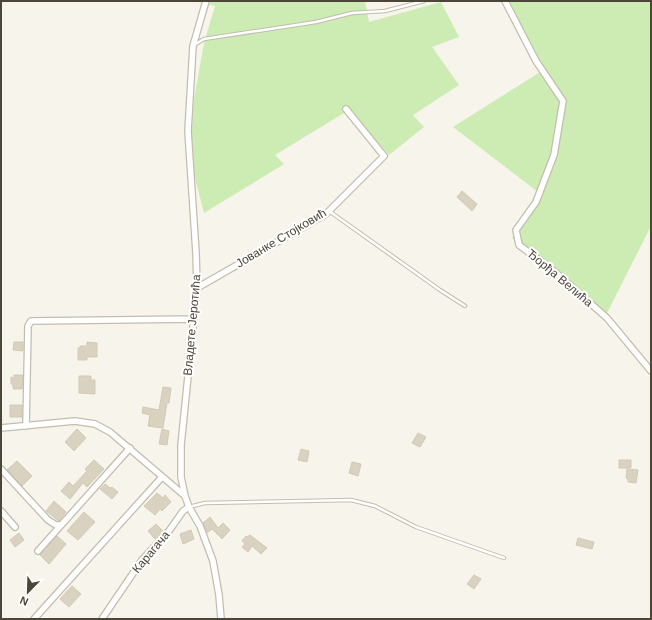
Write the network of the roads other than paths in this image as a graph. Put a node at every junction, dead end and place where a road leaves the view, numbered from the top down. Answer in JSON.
{"nodes":[{"id":1,"x":206,"y":1,"type":"edge"},
{"id":2,"x":424,"y":1,"type":"edge"},
{"id":3,"x":505,"y":1,"type":"edge"},
{"id":4,"x":193,"y":46,"type":"junction"},
{"id":5,"x":346,"y":109,"type":"dead end"},
{"id":6,"x":329,"y":211,"type":"junction"},
{"id":7,"x":197,"y":288,"type":"junction"},
{"id":8,"x":466,"y":306,"type":"dead end"},
{"id":9,"x":194,"y":319,"type":"junction"},
{"id":10,"x":651,"y":370,"type":"edge"},
{"id":11,"x":26,"y":426,"type":"junction"},
{"id":12,"x":1,"y":428,"type":"edge"},
{"id":13,"x":130,"y":448,"type":"junction"},
{"id":14,"x":1,"y":469,"type":"edge"},
{"id":15,"x":162,"y":477,"type":"junction"},
{"id":16,"x":185,"y":496,"type":"junction"},
{"id":17,"x":189,"y":507,"type":"junction"},
{"id":18,"x":2,"y":513,"type":"edge"},
{"id":19,"x":61,"y":526,"type":"junction"},
{"id":20,"x":15,"y":528,"type":"dead end"},
{"id":21,"x":38,"y":551,"type":"dead end"},
{"id":22,"x":504,"y":558,"type":"dead end"},
{"id":23,"x":34,"y":619,"type":"edge"},
{"id":24,"x":102,"y":619,"type":"edge"},
{"id":25,"x":221,"y":619,"type":"edge"}],
"edges":[{"from":1,"to":4,"type":"street","name":"Владете Јеротића"},
{"from":2,"to":4,"type":"lane"},
{"from":3,"to":10,"type":"street","name":"Ђорђа Велића"},
{"from":4,"to":7,"type":"street","name":"Владете Јеротића"},
{"from":5,"to":6,"type":"street","name":"Јованке Стојковић"},
{"from":6,"to":7,"type":"street","name":"Јованке Стојковић"},
{"from":6,"to":8,"type":"lane"},
{"from":7,"to":9,"type":"street","name":"Владете Јеротића"},
{"from":9,"to":11,"type":"street"},
{"from":9,"to":16,"type":"street","name":"Владете Јеротића"},
{"from":11,"to":12,"type":"street"},
{"from":11,"to":13,"type":"street"},
{"from":13,"to":15,"type":"street"},
{"from":13,"to":19,"type":"street"},
{"from":14,"to":19,"type":"street"},
{"from":15,"to":16,"type":"street"},
{"from":15,"to":23,"type":"street"},
{"from":16,"to":17,"type":"street","name":"Владете Јеротића"},
{"from":17,"to":22,"type":"lane"},
{"from":17,"to":24,"type":"street","name":"Карагача"},
{"from":17,"to":25,"type":"street","name":"Владете Јеротића"},
{"from":18,"to":20,"type":"street"},
{"from":19,"to":21,"type":"street"}]}
